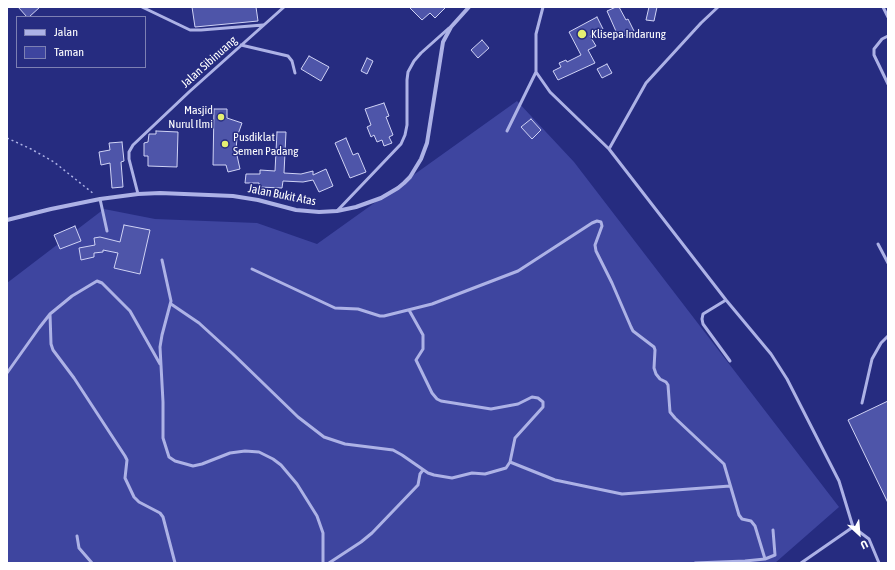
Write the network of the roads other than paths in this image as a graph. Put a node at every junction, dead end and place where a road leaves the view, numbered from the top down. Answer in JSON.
{"nodes":[{"id":1,"x":142,"y":7,"type":"edge"},
{"id":2,"x":284,"y":7,"type":"edge"},
{"id":3,"x":469,"y":7,"type":"edge"},
{"id":4,"x":543,"y":7,"type":"edge"},
{"id":5,"x":718,"y":7,"type":"edge"},
{"id":6,"x":883,"y":7,"type":"edge"},
{"id":7,"x":888,"y":17,"type":"edge"},
{"id":8,"x":264,"y":25,"type":"junction"},
{"id":9,"x":451,"y":27,"type":"junction"},
{"id":10,"x":888,"y":36,"type":"edge"},
{"id":11,"x":241,"y":45,"type":"junction"},
{"id":12,"x":536,"y":72,"type":"junction"},
{"id":13,"x":295,"y":73,"type":"dead end"},
{"id":14,"x":888,"y":84,"type":"edge"},
{"id":15,"x":507,"y":131,"type":"dead end"},
{"id":16,"x":609,"y":149,"type":"junction"},
{"id":17,"x":138,"y":194,"type":"junction"},
{"id":18,"x":100,"y":199,"type":"junction"},
{"id":19,"x":337,"y":211,"type":"junction"},
{"id":20,"x":7,"y":220,"type":"edge"},
{"id":21,"x":107,"y":231,"type":"dead end"},
{"id":22,"x":878,"y":244,"type":"dead end"},
{"id":23,"x":162,"y":260,"type":"dead end"},
{"id":24,"x":888,"y":263,"type":"edge"},
{"id":25,"x":252,"y":269,"type":"dead end"},
{"id":26,"x":726,"y":300,"type":"junction"},
{"id":27,"x":171,"y":304,"type":"junction"},
{"id":28,"x":409,"y":310,"type":"junction"},
{"id":29,"x":50,"y":314,"type":"junction"},
{"id":30,"x":888,"y":336,"type":"edge"},
{"id":31,"x":730,"y":361,"type":"dead end"},
{"id":32,"x":160,"y":364,"type":"junction"},
{"id":33,"x":7,"y":373,"type":"edge"},
{"id":34,"x":862,"y":403,"type":"dead end"},
{"id":35,"x":510,"y":462,"type":"junction"},
{"id":36,"x":422,"y":470,"type":"junction"},
{"id":37,"x":730,"y":486,"type":"junction"},
{"id":38,"x":853,"y":527,"type":"junction"},
{"id":39,"x":773,"y":530,"type":"dead end"},
{"id":40,"x":77,"y":536,"type":"dead end"},
{"id":41,"x":765,"y":559,"type":"junction"},
{"id":42,"x":92,"y":563,"type":"edge"},
{"id":43,"x":175,"y":563,"type":"edge"},
{"id":44,"x":323,"y":563,"type":"edge"},
{"id":45,"x":329,"y":563,"type":"edge"},
{"id":46,"x":694,"y":563,"type":"edge"},
{"id":47,"x":801,"y":563,"type":"edge"},
{"id":48,"x":879,"y":563,"type":"edge"}],
"edges":[{"from":1,"to":8,"type":"lane"},
{"from":2,"to":8,"type":"lane","name":"Jalan Sibinuang"},
{"from":3,"to":9,"type":"street","name":"Jalan Bukit Atas"},
{"from":4,"to":12,"type":"lane"},
{"from":5,"to":16,"type":"lane"},
{"from":6,"to":7,"type":"lane"},
{"from":8,"to":11,"type":"lane","name":"Jalan Sibinuang"},
{"from":9,"to":19,"type":"lane"},
{"from":9,"to":19,"type":"street","name":"Jalan Bukit Atas"},
{"from":10,"to":14,"type":"lane"},
{"from":11,"to":13,"type":"lane"},
{"from":11,"to":17,"type":"lane","name":"Jalan Sibinuang"},
{"from":12,"to":15,"type":"lane"},
{"from":12,"to":16,"type":"lane"},
{"from":16,"to":26,"type":"lane"},
{"from":17,"to":18,"type":"street","name":"Jalan Bukit Atas"},
{"from":17,"to":19,"type":"street","name":"Jalan Bukit Atas"},
{"from":18,"to":20,"type":"street","name":"Jalan Bukit Atas"},
{"from":18,"to":21,"type":"lane"},
{"from":22,"to":24,"type":"lane"},
{"from":23,"to":27,"type":"lane"},
{"from":25,"to":28,"type":"lane"},
{"from":26,"to":31,"type":"lane"},
{"from":26,"to":38,"type":"lane"},
{"from":27,"to":32,"type":"lane"},
{"from":27,"to":36,"type":"lane"},
{"from":28,"to":35,"type":"lane"},
{"from":28,"to":37,"type":"lane"},
{"from":29,"to":32,"type":"lane"},
{"from":29,"to":33,"type":"lane"},
{"from":29,"to":43,"type":"lane"},
{"from":30,"to":34,"type":"lane"},
{"from":32,"to":44,"type":"lane"},
{"from":35,"to":36,"type":"lane"},
{"from":35,"to":37,"type":"lane"},
{"from":36,"to":45,"type":"lane"},
{"from":37,"to":41,"type":"lane"},
{"from":38,"to":47,"type":"lane"},
{"from":38,"to":48,"type":"lane"},
{"from":39,"to":41,"type":"lane"},
{"from":40,"to":42,"type":"lane"},
{"from":41,"to":46,"type":"lane"}]}
